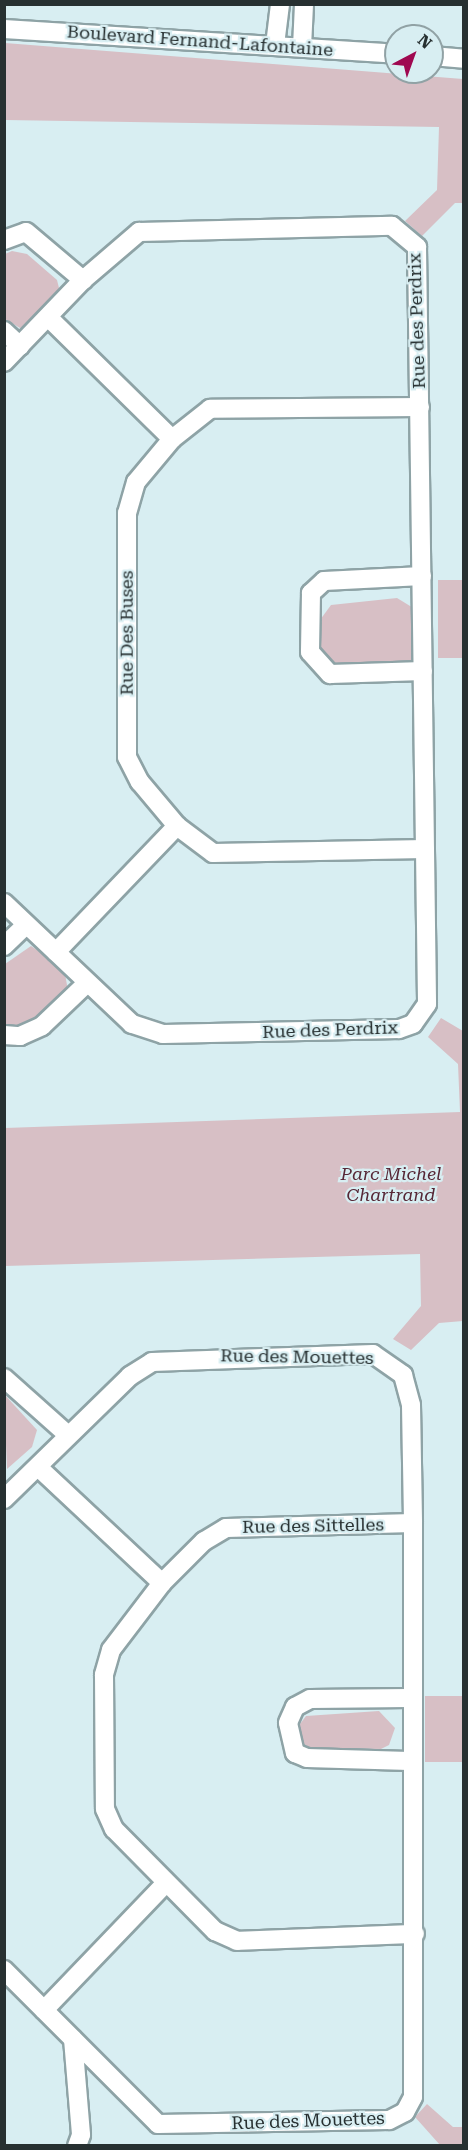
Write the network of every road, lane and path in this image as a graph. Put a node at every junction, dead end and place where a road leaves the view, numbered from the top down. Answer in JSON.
{"nodes":[{"id":1,"x":280,"y":4,"type":"edge"},
{"id":2,"x":304,"y":4,"type":"edge"},
{"id":3,"x":4,"y":29,"type":"edge"},
{"id":4,"x":275,"y":45,"type":"junction"},
{"id":5,"x":302,"y":46,"type":"junction"},
{"id":6,"x":384,"y":53,"type":"edge"},
{"id":7,"x":444,"y":57,"type":"edge"},
{"id":8,"x":464,"y":59,"type":"edge"},
{"id":9,"x":4,"y":240,"type":"edge"},
{"id":10,"x":83,"y":280,"type":"junction"},
{"id":11,"x":48,"y":317,"type":"junction"},
{"id":12,"x":4,"y":332,"type":"edge"},
{"id":13,"x":20,"y":346,"type":"junction"},
{"id":14,"x":4,"y":362,"type":"edge"},
{"id":15,"x":420,"y":407,"type":"junction"},
{"id":16,"x":172,"y":439,"type":"junction"},
{"id":17,"x":422,"y":576,"type":"junction"},
{"id":18,"x":423,"y":671,"type":"junction"},
{"id":19,"x":177,"y":826,"type":"junction"},
{"id":20,"x":425,"y":849,"type":"junction"},
{"id":21,"x":4,"y":903,"type":"edge"},
{"id":22,"x":26,"y":925,"type":"junction"},
{"id":23,"x":4,"y":946,"type":"edge"},
{"id":24,"x":56,"y":952,"type":"junction"},
{"id":25,"x":87,"y":983,"type":"junction"},
{"id":26,"x":4,"y":1035,"type":"edge"},
{"id":27,"x":4,"y":1378,"type":"edge"},
{"id":28,"x":68,"y":1435,"type":"junction"},
{"id":29,"x":38,"y":1467,"type":"junction"},
{"id":30,"x":7,"y":1491,"type":"edge"},
{"id":31,"x":413,"y":1523,"type":"junction"},
{"id":32,"x":162,"y":1583,"type":"junction"},
{"id":33,"x":409,"y":1698,"type":"junction"},
{"id":34,"x":409,"y":1761,"type":"junction"},
{"id":35,"x":165,"y":1884,"type":"junction"},
{"id":36,"x":415,"y":1934,"type":"junction"},
{"id":37,"x":4,"y":1970,"type":"edge"},
{"id":38,"x":44,"y":2010,"type":"junction"},
{"id":39,"x":73,"y":2038,"type":"junction"},
{"id":40,"x":77,"y":2145,"type":"edge"}],
"edges":[{"from":1,"to":4,"type":"street"},
{"from":2,"to":5,"type":"street"},
{"from":3,"to":4,"type":"street","name":"Boulevard Fernand-Lafontaine"},
{"from":4,"to":5,"type":"street","name":"Boulevard Fernand-Lafontaine"},
{"from":5,"to":6,"type":"street","name":"Boulevard Fernand-Lafontaine"},
{"from":7,"to":8,"type":"street"},
{"from":9,"to":10,"type":"street"},
{"from":10,"to":11,"type":"street","name":"Rue des Perdrix"},
{"from":10,"to":15,"type":"street","name":"Rue des Perdrix"},
{"from":11,"to":13,"type":"street","name":"Rue des Perdrix"},
{"from":11,"to":16,"type":"street"},
{"from":12,"to":13,"type":"street"},
{"from":13,"to":14,"type":"street","name":"Rue des Perdrix"},
{"from":15,"to":16,"type":"street","name":"Rue Des Buses"},
{"from":15,"to":17,"type":"street","name":"Rue des Perdrix"},
{"from":16,"to":19,"type":"street","name":"Rue Des Buses"},
{"from":17,"to":18,"type":"street","name":"Rue des Perdrix"},
{"from":17,"to":18,"type":"street"},
{"from":18,"to":20,"type":"street","name":"Rue des Perdrix"},
{"from":19,"to":20,"type":"street","name":"Rue Des Buses"},
{"from":19,"to":24,"type":"street"},
{"from":20,"to":25,"type":"street","name":"Rue des Perdrix"},
{"from":21,"to":22,"type":"street","name":"Rue des Perdrix"},
{"from":22,"to":23,"type":"street"},
{"from":22,"to":24,"type":"street","name":"Rue des Perdrix"},
{"from":24,"to":25,"type":"street","name":"Rue des Perdrix"},
{"from":25,"to":26,"type":"street"},
{"from":27,"to":28,"type":"street"},
{"from":28,"to":29,"type":"street","name":"Rue des Mouettes"},
{"from":28,"to":31,"type":"street","name":"Rue des Mouettes"},
{"from":29,"to":30,"type":"street","name":"Rue des Mouettes"},
{"from":29,"to":32,"type":"street"},
{"from":31,"to":32,"type":"street","name":"Rue des Sittelles"},
{"from":31,"to":33,"type":"street","name":"Rue des Mouettes"},
{"from":32,"to":35,"type":"street","name":"Rue des Sittelles"},
{"from":33,"to":34,"type":"street","name":"Rue des Mouettes"},
{"from":33,"to":34,"type":"street"},
{"from":34,"to":36,"type":"street","name":"Rue des Mouettes"},
{"from":35,"to":36,"type":"street","name":"Rue des Sittelles"},
{"from":35,"to":38,"type":"street"},
{"from":36,"to":39,"type":"street","name":"Rue des Mouettes"},
{"from":37,"to":38,"type":"street","name":"Rue des Mouettes"},
{"from":38,"to":39,"type":"street","name":"Rue des Mouettes"},
{"from":39,"to":40,"type":"street"}]}
